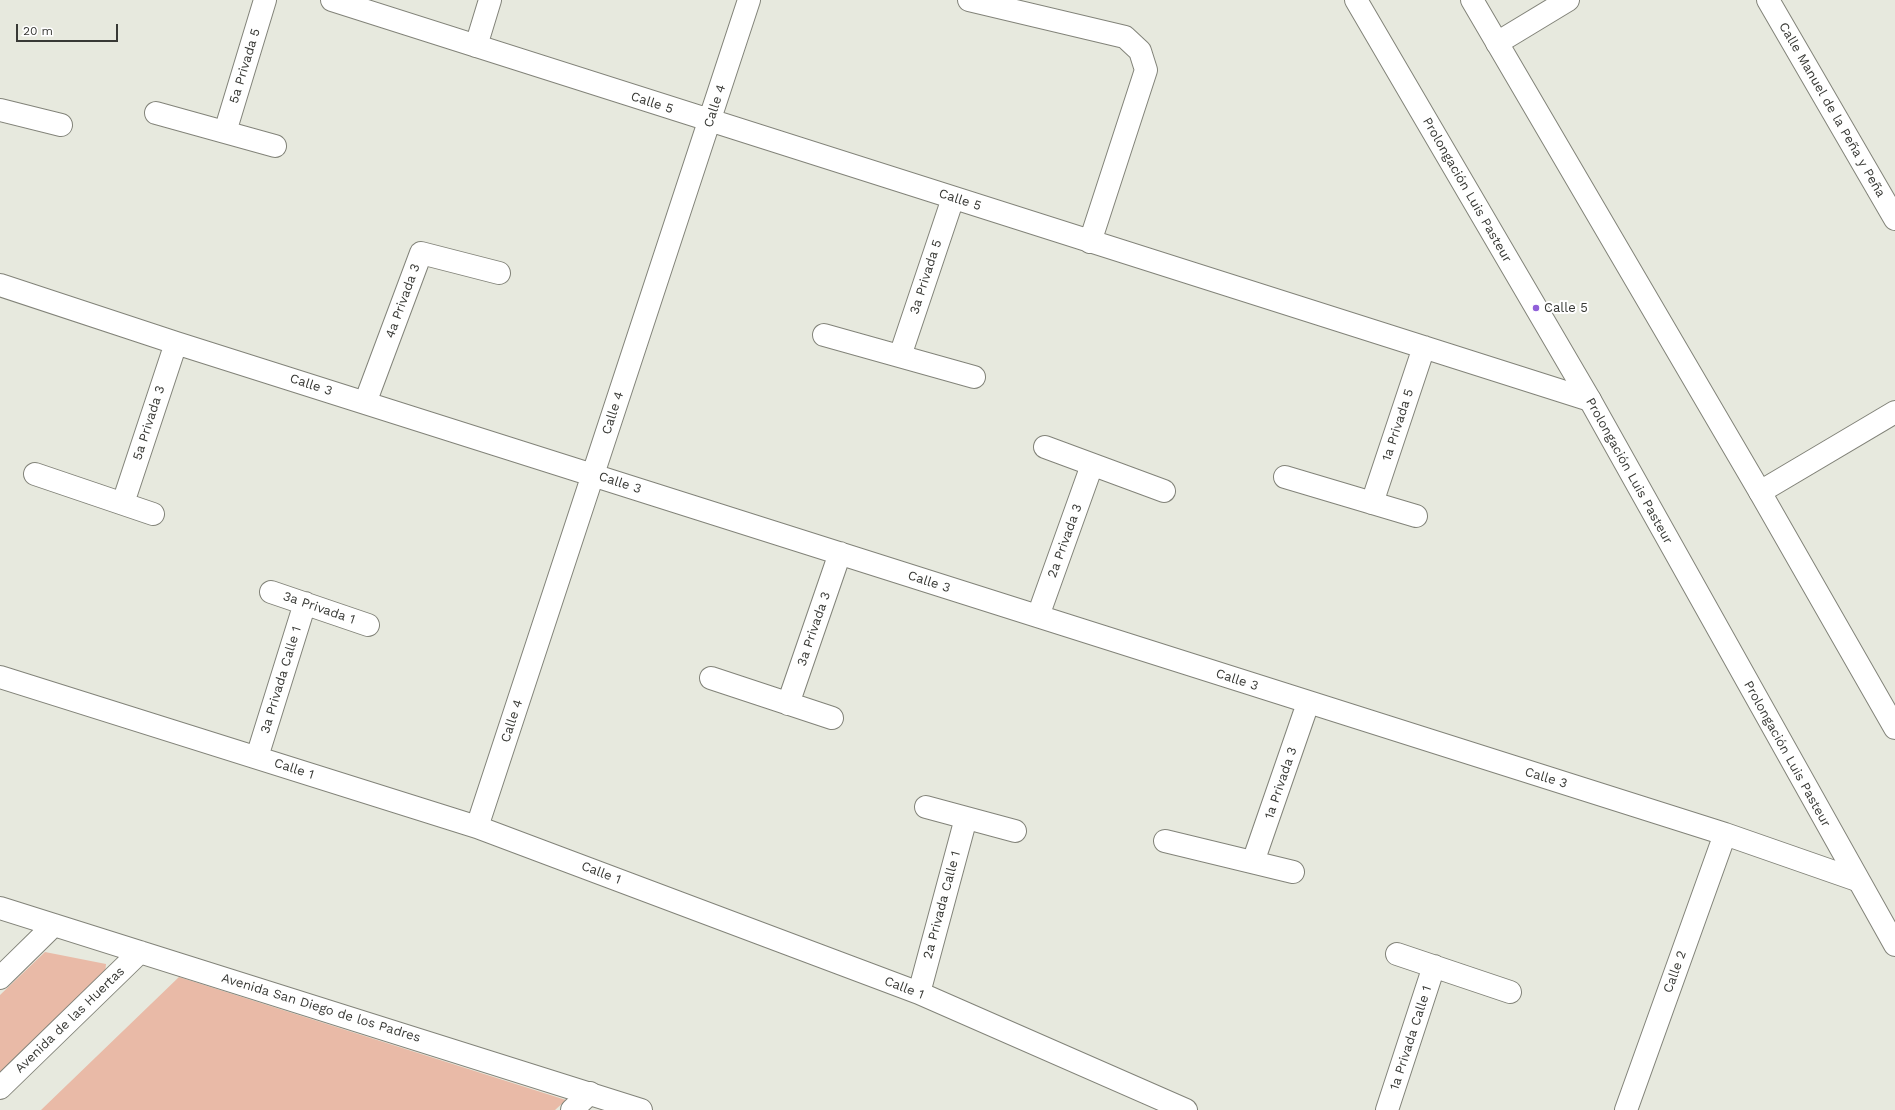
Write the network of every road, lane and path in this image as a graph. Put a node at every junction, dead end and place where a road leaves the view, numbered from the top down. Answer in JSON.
{"nodes":[{"id":1,"x":265,"y":0,"type":"edge"},
{"id":2,"x":332,"y":0,"type":"edge"},
{"id":3,"x":490,"y":0,"type":"edge"},
{"id":4,"x":750,"y":0,"type":"edge"},
{"id":5,"x":969,"y":0,"type":"edge"},
{"id":6,"x":1356,"y":0,"type":"edge"},
{"id":7,"x":1472,"y":0,"type":"edge"},
{"id":8,"x":1568,"y":0,"type":"edge"},
{"id":9,"x":1768,"y":0,"type":"edge"},
{"id":10,"x":1005,"y":4,"type":"edge"},
{"id":11,"x":1497,"y":44,"type":"junction"},
{"id":12,"x":476,"y":46,"type":"junction"},
{"id":13,"x":0,"y":110,"type":"edge"},
{"id":14,"x":156,"y":113,"type":"dead end"},
{"id":15,"x":710,"y":121,"type":"junction"},
{"id":16,"x":61,"y":125,"type":"dead end"},
{"id":17,"x":225,"y":132,"type":"junction"},
{"id":18,"x":274,"y":146,"type":"dead end"},
{"id":19,"x":953,"y":198,"type":"junction"},
{"id":20,"x":1895,"y":219,"type":"edge"},
{"id":21,"x":1090,"y":242,"type":"junction"},
{"id":22,"x":499,"y":273,"type":"dead end"},
{"id":23,"x":0,"y":285,"type":"edge"},
{"id":24,"x":824,"y":335,"type":"dead end"},
{"id":25,"x":176,"y":343,"type":"junction"},
{"id":26,"x":1424,"y":347,"type":"junction"},
{"id":27,"x":900,"y":356,"type":"junction"},
{"id":28,"x":974,"y":377,"type":"dead end"},
{"id":29,"x":1590,"y":400,"type":"junction"},
{"id":30,"x":365,"y":403,"type":"junction"},
{"id":31,"x":1895,"y":412,"type":"edge"},
{"id":32,"x":1045,"y":447,"type":"dead end"},
{"id":33,"x":1092,"y":465,"type":"junction"},
{"id":34,"x":35,"y":474,"type":"dead end"},
{"id":35,"x":593,"y":474,"type":"junction"},
{"id":36,"x":1285,"y":477,"type":"dead end"},
{"id":37,"x":1164,"y":491,"type":"dead end"},
{"id":38,"x":1760,"y":492,"type":"junction"},
{"id":39,"x":123,"y":503,"type":"junction"},
{"id":40,"x":1372,"y":503,"type":"junction"},
{"id":41,"x":152,"y":514,"type":"dead end"},
{"id":42,"x":1416,"y":516,"type":"dead end"},
{"id":43,"x":840,"y":553,"type":"junction"},
{"id":44,"x":271,"y":592,"type":"dead end"},
{"id":45,"x":305,"y":603,"type":"junction"},
{"id":46,"x":1038,"y":616,"type":"junction"},
{"id":47,"x":368,"y":625,"type":"dead end"},
{"id":48,"x":0,"y":677,"type":"edge"},
{"id":49,"x":711,"y":678,"type":"dead end"},
{"id":50,"x":1308,"y":703,"type":"junction"},
{"id":51,"x":788,"y":704,"type":"junction"},
{"id":52,"x":832,"y":718,"type":"dead end"},
{"id":53,"x":1895,"y":728,"type":"edge"},
{"id":54,"x":257,"y":757,"type":"junction"},
{"id":55,"x":926,"y":807,"type":"dead end"},
{"id":56,"x":966,"y":818,"type":"junction"},
{"id":57,"x":477,"y":827,"type":"junction"},
{"id":58,"x":1015,"y":831,"type":"dead end"},
{"id":59,"x":1724,"y":834,"type":"junction"},
{"id":60,"x":1165,"y":841,"type":"dead end"},
{"id":61,"x":1253,"y":862,"type":"junction"},
{"id":62,"x":1293,"y":872,"type":"dead end"},
{"id":63,"x":1857,"y":880,"type":"junction"},
{"id":64,"x":0,"y":908,"type":"edge"},
{"id":65,"x":54,"y":925,"type":"junction"},
{"id":66,"x":1895,"y":945,"type":"edge"},
{"id":67,"x":140,"y":952,"type":"junction"},
{"id":68,"x":1397,"y":954,"type":"dead end"},
{"id":69,"x":1434,"y":966,"type":"junction"},
{"id":70,"x":0,"y":978,"type":"edge"},
{"id":71,"x":1510,"y":992,"type":"dead end"},
{"id":72,"x":918,"y":993,"type":"junction"},
{"id":73,"x":0,"y":1088,"type":"edge"},
{"id":74,"x":590,"y":1093,"type":"junction"},
{"id":75,"x":572,"y":1110,"type":"edge"},
{"id":76,"x":641,"y":1110,"type":"edge"},
{"id":77,"x":1186,"y":1110,"type":"edge"},
{"id":78,"x":1387,"y":1110,"type":"edge"},
{"id":79,"x":1626,"y":1110,"type":"edge"}],
"edges":[{"from":1,"to":17,"type":"street","name":"5a Privada 5"},
{"from":2,"to":12,"type":"street","name":"Calle 5"},
{"from":3,"to":12,"type":"street"},
{"from":4,"to":15,"type":"street","name":"Calle 4"},
{"from":5,"to":10,"type":"street"},
{"from":6,"to":29,"type":"street","name":"Prolongación Luis Pasteur"},
{"from":7,"to":11,"type":"street"},
{"from":8,"to":11,"type":"street"},
{"from":9,"to":20,"type":"street","name":"Calle Manuel de la Peña y Peña"},
{"from":10,"to":21,"type":"street"},
{"from":11,"to":38,"type":"street"},
{"from":12,"to":15,"type":"street","name":"Calle 5"},
{"from":13,"to":16,"type":"street"},
{"from":14,"to":17,"type":"street"},
{"from":15,"to":19,"type":"street","name":"Calle 5"},
{"from":15,"to":35,"type":"street","name":"Calle 4"},
{"from":17,"to":18,"type":"street"},
{"from":19,"to":21,"type":"street","name":"Calle 5"},
{"from":19,"to":27,"type":"street","name":"3a Privada 5"},
{"from":21,"to":26,"type":"street","name":"Calle 5"},
{"from":22,"to":30,"type":"street","name":"4a Privada 3"},
{"from":23,"to":25,"type":"street","name":"Calle 3"},
{"from":24,"to":27,"type":"street"},
{"from":25,"to":30,"type":"street","name":"Calle 3"},
{"from":25,"to":39,"type":"street","name":"5a Privada 3"},
{"from":26,"to":29,"type":"street","name":"Calle 5"},
{"from":26,"to":40,"type":"street","name":"1a Privada 5"},
{"from":27,"to":28,"type":"street"},
{"from":29,"to":63,"type":"street","name":"Prolongación Luis Pasteur"},
{"from":30,"to":35,"type":"street","name":"Calle 3"},
{"from":31,"to":38,"type":"street"},
{"from":32,"to":33,"type":"street"},
{"from":33,"to":37,"type":"street"},
{"from":33,"to":46,"type":"street","name":"2a Privada 3"},
{"from":34,"to":39,"type":"street"},
{"from":35,"to":43,"type":"street","name":"Calle 3"},
{"from":35,"to":57,"type":"street","name":"Calle 4"},
{"from":36,"to":40,"type":"street"},
{"from":38,"to":53,"type":"street"},
{"from":39,"to":41,"type":"street"},
{"from":40,"to":42,"type":"street"},
{"from":43,"to":46,"type":"street","name":"Calle 3"},
{"from":43,"to":51,"type":"street","name":"3a Privada 3"},
{"from":44,"to":45,"type":"street","name":"3a Privada 1"},
{"from":45,"to":47,"type":"street","name":"3a Privada 1"},
{"from":45,"to":54,"type":"street","name":"3a Privada Calle 1"},
{"from":46,"to":50,"type":"street","name":"Calle 3"},
{"from":48,"to":54,"type":"street","name":"Calle 1"},
{"from":49,"to":51,"type":"street"},
{"from":50,"to":59,"type":"street","name":"Calle 3"},
{"from":50,"to":61,"type":"street","name":"1a Privada 3"},
{"from":51,"to":52,"type":"street"},
{"from":54,"to":57,"type":"street","name":"Calle 1"},
{"from":55,"to":56,"type":"street"},
{"from":56,"to":58,"type":"street"},
{"from":56,"to":72,"type":"street","name":"2a Privada Calle 1"},
{"from":57,"to":72,"type":"street","name":"Calle 1"},
{"from":59,"to":63,"type":"street","name":"Calle 3"},
{"from":59,"to":79,"type":"street","name":"Calle 2"},
{"from":60,"to":61,"type":"street"},
{"from":61,"to":62,"type":"street"},
{"from":63,"to":66,"type":"street","name":"Prolongación Luis Pasteur"},
{"from":64,"to":65,"type":"street","name":"Avenida San Diego de los Padres"},
{"from":65,"to":67,"type":"street","name":"Avenida San Diego de los Padres"},
{"from":65,"to":70,"type":"street"},
{"from":67,"to":73,"type":"street","name":"Avenida de las Huertas"},
{"from":67,"to":74,"type":"street","name":"Avenida San Diego de los Padres"},
{"from":68,"to":69,"type":"street"},
{"from":69,"to":71,"type":"street"},
{"from":69,"to":78,"type":"street","name":"1a Privada Calle 1"},
{"from":72,"to":77,"type":"street","name":"Calle 1"},
{"from":74,"to":75,"type":"street"},
{"from":74,"to":76,"type":"street","name":"Avenida San Diego de los Padres"}]}
